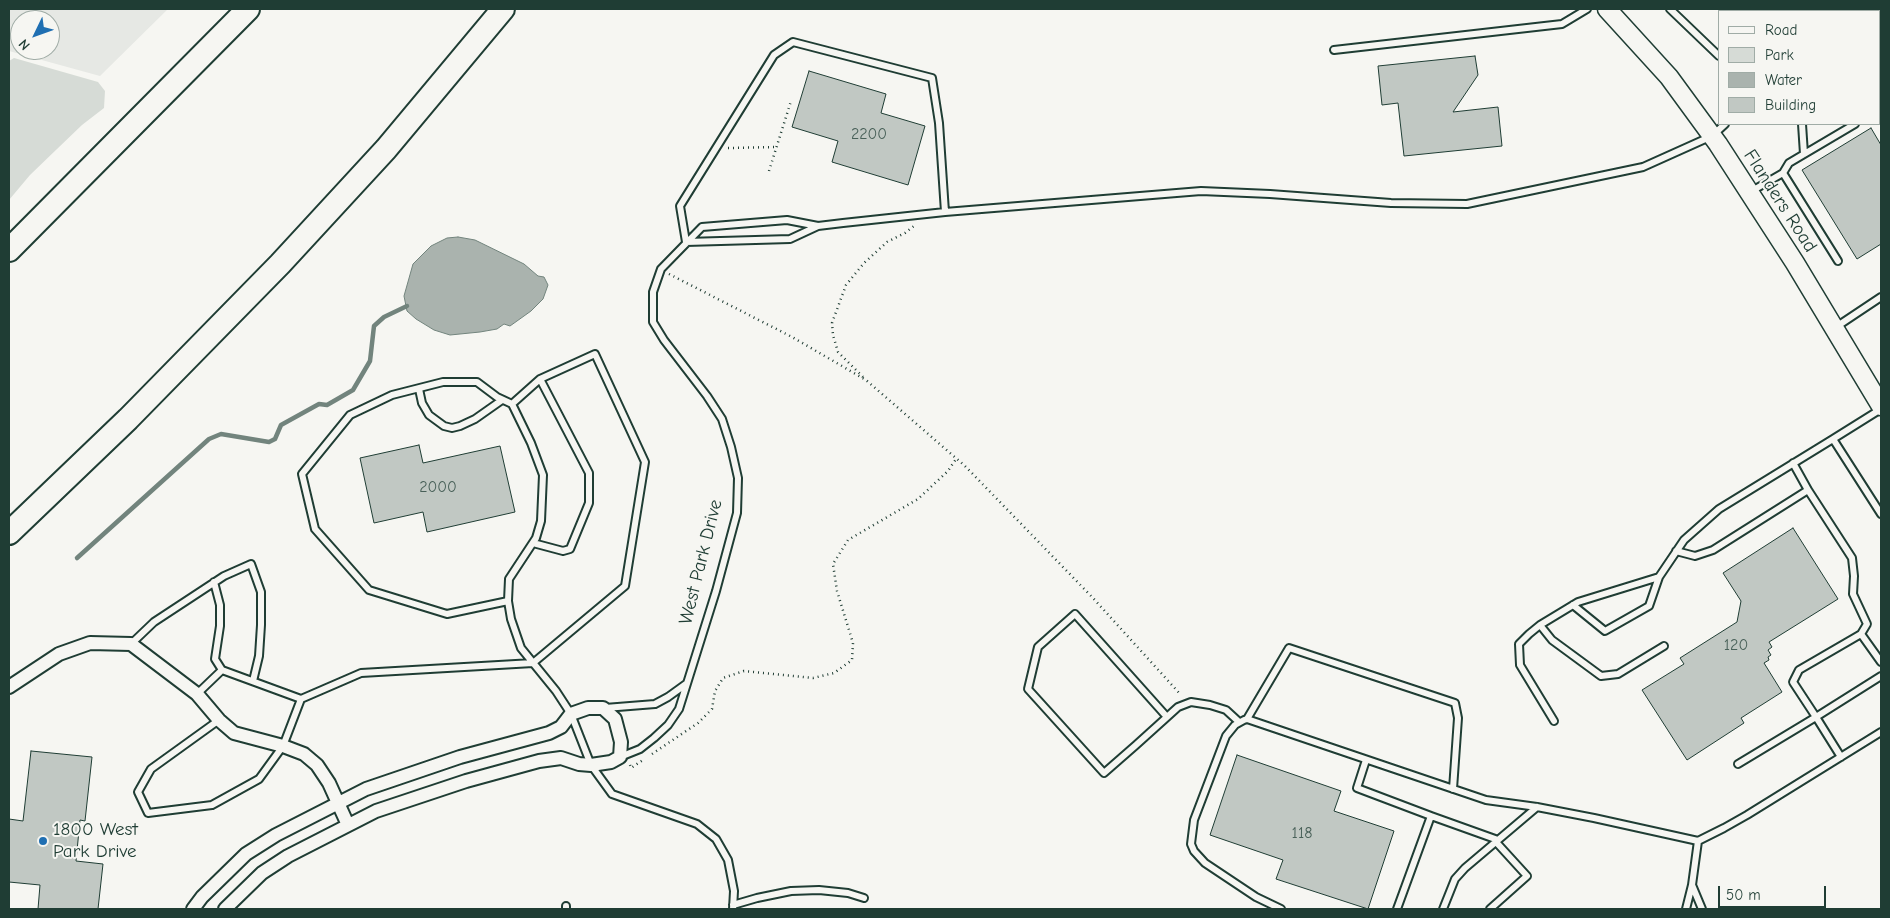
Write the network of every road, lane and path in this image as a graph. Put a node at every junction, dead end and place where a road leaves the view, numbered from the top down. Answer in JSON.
{"nodes":[{"id":1,"x":248,"y":9,"type":"edge"},
{"id":2,"x":503,"y":9,"type":"edge"},
{"id":3,"x":1587,"y":9,"type":"edge"},
{"id":4,"x":1606,"y":9,"type":"edge"},
{"id":5,"x":1670,"y":9,"type":"edge"},
{"id":6,"x":1334,"y":50,"type":"dead end"},
{"id":7,"x":1718,"y":55,"type":"edge"},
{"id":8,"x":791,"y":101,"type":"dead end"},
{"id":9,"x":1724,"y":125,"type":"edge"},
{"id":10,"x":1802,"y":125,"type":"edge"},
{"id":11,"x":1852,"y":125,"type":"edge"},
{"id":12,"x":1712,"y":136,"type":"junction"},
{"id":13,"x":717,"y":147,"type":"junction"},
{"id":14,"x":777,"y":147,"type":"junction"},
{"id":15,"x":1804,"y":154,"type":"junction"},
{"id":16,"x":769,"y":171,"type":"dead end"},
{"id":17,"x":1783,"y":172,"type":"junction"},
{"id":18,"x":1750,"y":192,"type":"junction"},
{"id":19,"x":945,"y":212,"type":"junction"},
{"id":20,"x":930,"y":213,"type":"junction"},
{"id":21,"x":818,"y":226,"type":"junction"},
{"id":22,"x":686,"y":242,"type":"junction"},
{"id":23,"x":9,"y":250,"type":"edge"},
{"id":24,"x":1838,"y":261,"type":"dead end"},
{"id":25,"x":661,"y":269,"type":"junction"},
{"id":26,"x":1881,"y":297,"type":"edge"},
{"id":27,"x":1834,"y":328,"type":"junction"},
{"id":28,"x":540,"y":379,"type":"junction"},
{"id":29,"x":866,"y":380,"type":"junction"},
{"id":30,"x":419,"y":388,"type":"junction"},
{"id":31,"x":502,"y":400,"type":"junction"},
{"id":32,"x":512,"y":404,"type":"junction"},
{"id":33,"x":1881,"y":408,"type":"edge"},
{"id":34,"x":1833,"y":439,"type":"junction"},
{"id":35,"x":956,"y":459,"type":"junction"},
{"id":36,"x":1793,"y":463,"type":"junction"},
{"id":37,"x":1808,"y":490,"type":"junction"},
{"id":38,"x":1881,"y":514,"type":"edge"},
{"id":39,"x":9,"y":533,"type":"edge"},
{"id":40,"x":533,"y":542,"type":"junction"},
{"id":41,"x":1676,"y":551,"type":"junction"},
{"id":42,"x":1659,"y":577,"type":"junction"},
{"id":43,"x":214,"y":582,"type":"junction"},
{"id":44,"x":508,"y":601,"type":"junction"},
{"id":45,"x":1573,"y":605,"type":"junction"},
{"id":46,"x":1540,"y":625,"type":"junction"},
{"id":47,"x":1861,"y":634,"type":"junction"},
{"id":48,"x":131,"y":644,"type":"junction"},
{"id":49,"x":1664,"y":646,"type":"dead end"},
{"id":50,"x":1881,"y":662,"type":"edge"},
{"id":51,"x":533,"y":663,"type":"junction"},
{"id":52,"x":222,"y":670,"type":"junction"},
{"id":53,"x":1881,"y":676,"type":"edge"},
{"id":54,"x":252,"y":681,"type":"junction"},
{"id":55,"x":687,"y":683,"type":"junction"},
{"id":56,"x":9,"y":687,"type":"edge"},
{"id":57,"x":197,"y":694,"type":"junction"},
{"id":58,"x":301,"y":699,"type":"junction"},
{"id":59,"x":1188,"y":703,"type":"junction"},
{"id":60,"x":602,"y":708,"type":"junction"},
{"id":61,"x":571,"y":714,"type":"junction"},
{"id":62,"x":1167,"y":717,"type":"junction"},
{"id":63,"x":1816,"y":717,"type":"junction"},
{"id":64,"x":219,"y":720,"type":"junction"},
{"id":65,"x":1247,"y":720,"type":"junction"},
{"id":66,"x":1554,"y":721,"type":"dead end"},
{"id":67,"x":1240,"y":722,"type":"junction"},
{"id":68,"x":1881,"y":732,"type":"edge"},
{"id":69,"x":283,"y":746,"type":"junction"},
{"id":70,"x":623,"y":756,"type":"junction"},
{"id":71,"x":1841,"y":757,"type":"junction"},
{"id":72,"x":1366,"y":760,"type":"junction"},
{"id":73,"x":1738,"y":764,"type":"dead end"},
{"id":74,"x":591,"y":765,"type":"junction"},
{"id":75,"x":1453,"y":789,"type":"junction"},
{"id":76,"x":339,"y":802,"type":"junction"},
{"id":77,"x":1537,"y":807,"type":"junction"},
{"id":78,"x":1431,"y":816,"type":"junction"},
{"id":79,"x":348,"y":825,"type":"junction"},
{"id":80,"x":1497,"y":841,"type":"junction"},
{"id":81,"x":1698,"y":841,"type":"junction"},
{"id":82,"x":1692,"y":885,"type":"junction"},
{"id":83,"x":864,"y":898,"type":"dead end"},
{"id":84,"x":733,"y":907,"type":"edge"},
{"id":85,"x":193,"y":909,"type":"edge"},
{"id":86,"x":225,"y":909,"type":"edge"},
{"id":87,"x":1281,"y":909,"type":"edge"},
{"id":88,"x":1397,"y":909,"type":"edge"},
{"id":89,"x":1443,"y":909,"type":"edge"},
{"id":90,"x":1490,"y":909,"type":"edge"},
{"id":91,"x":1686,"y":909,"type":"edge"},
{"id":92,"x":1702,"y":909,"type":"edge"}],
"edges":[{"from":1,"to":23,"type":"highway"},
{"from":2,"to":39,"type":"highway"},
{"from":3,"to":6,"type":"lane"},
{"from":4,"to":12,"type":"main road","name":"Flanders Road"},
{"from":5,"to":7,"type":"lane"},
{"from":8,"to":14,"type":"path"},
{"from":9,"to":12,"type":"lane","name":"West Park Drive"},
{"from":10,"to":15,"type":"lane"},
{"from":11,"to":15,"type":"lane"},
{"from":12,"to":18,"type":"main road","name":"Flanders Road"},
{"from":12,"to":19,"type":"lane","name":"West Park Drive"},
{"from":13,"to":14,"type":"path"},
{"from":13,"to":19,"type":"lane"},
{"from":13,"to":22,"type":"lane"},
{"from":14,"to":16,"type":"path"},
{"from":15,"to":17,"type":"lane"},
{"from":17,"to":18,"type":"lane"},
{"from":17,"to":24,"type":"lane"},
{"from":18,"to":27,"type":"main road","name":"Flanders Road"},
{"from":19,"to":20,"type":"lane","name":"West Park Drive"},
{"from":20,"to":21,"type":"lane","name":"West Park Drive"},
{"from":20,"to":29,"type":"path"},
{"from":21,"to":22,"type":"lane","name":"West Park Drive"},
{"from":21,"to":22,"type":"lane","name":"West Park Drive"},
{"from":22,"to":25,"type":"lane","name":"West Park Drive"},
{"from":25,"to":29,"type":"path"},
{"from":25,"to":55,"type":"lane","name":"West Park Drive"},
{"from":26,"to":27,"type":"lane"},
{"from":27,"to":33,"type":"main road","name":"Flanders Road"},
{"from":28,"to":32,"type":"lane"},
{"from":28,"to":40,"type":"lane"},
{"from":28,"to":51,"type":"lane"},
{"from":29,"to":35,"type":"path"},
{"from":30,"to":31,"type":"lane"},
{"from":30,"to":31,"type":"lane"},
{"from":30,"to":44,"type":"lane"},
{"from":31,"to":32,"type":"lane"},
{"from":32,"to":40,"type":"lane"},
{"from":33,"to":34,"type":"lane"},
{"from":34,"to":36,"type":"lane"},
{"from":34,"to":38,"type":"lane"},
{"from":35,"to":59,"type":"path"},
{"from":35,"to":70,"type":"path"},
{"from":36,"to":37,"type":"lane"},
{"from":36,"to":41,"type":"lane"},
{"from":37,"to":41,"type":"lane"},
{"from":37,"to":47,"type":"lane"},
{"from":40,"to":44,"type":"lane"},
{"from":41,"to":42,"type":"lane"},
{"from":42,"to":45,"type":"lane"},
{"from":42,"to":45,"type":"lane"},
{"from":43,"to":48,"type":"lane"},
{"from":43,"to":52,"type":"lane"},
{"from":43,"to":54,"type":"lane"},
{"from":44,"to":51,"type":"lane"},
{"from":45,"to":46,"type":"lane"},
{"from":46,"to":49,"type":"lane"},
{"from":46,"to":66,"type":"lane"},
{"from":47,"to":50,"type":"lane"},
{"from":47,"to":63,"type":"lane"},
{"from":48,"to":56,"type":"street"},
{"from":48,"to":57,"type":"street"},
{"from":51,"to":58,"type":"lane"},
{"from":51,"to":61,"type":"lane"},
{"from":52,"to":54,"type":"lane"},
{"from":52,"to":57,"type":"lane"},
{"from":53,"to":63,"type":"lane"},
{"from":54,"to":58,"type":"lane"},
{"from":55,"to":60,"type":"lane"},
{"from":55,"to":70,"type":"lane","name":"West Park Drive"},
{"from":57,"to":64,"type":"street"},
{"from":58,"to":69,"type":"lane"},
{"from":59,"to":62,"type":"lane"},
{"from":59,"to":67,"type":"lane"},
{"from":60,"to":61,"type":"street"},
{"from":60,"to":70,"type":"street"},
{"from":61,"to":74,"type":"lane"},
{"from":61,"to":76,"type":"street"},
{"from":62,"to":62,"type":"lane"},
{"from":63,"to":71,"type":"lane"},
{"from":63,"to":73,"type":"lane"},
{"from":64,"to":69,"type":"street"},
{"from":64,"to":69,"type":"lane"},
{"from":65,"to":67,"type":"lane"},
{"from":65,"to":72,"type":"lane"},
{"from":65,"to":75,"type":"lane"},
{"from":67,"to":87,"type":"lane"},
{"from":68,"to":71,"type":"lane"},
{"from":69,"to":76,"type":"street"},
{"from":70,"to":74,"type":"street","name":"West Park Drive"},
{"from":71,"to":81,"type":"lane"},
{"from":72,"to":75,"type":"lane"},
{"from":72,"to":78,"type":"lane"},
{"from":74,"to":79,"type":"street","name":"West Park Drive"},
{"from":74,"to":84,"type":"lane"},
{"from":75,"to":77,"type":"lane"},
{"from":76,"to":79,"type":"street"},
{"from":76,"to":85,"type":"street"},
{"from":77,"to":80,"type":"lane"},
{"from":77,"to":81,"type":"lane"},
{"from":78,"to":80,"type":"lane"},
{"from":78,"to":88,"type":"lane"},
{"from":79,"to":86,"type":"street","name":"West Park Drive"},
{"from":80,"to":89,"type":"lane"},
{"from":80,"to":90,"type":"lane"},
{"from":81,"to":82,"type":"lane"},
{"from":82,"to":91,"type":"lane"},
{"from":82,"to":92,"type":"lane"},
{"from":83,"to":84,"type":"lane"}]}
